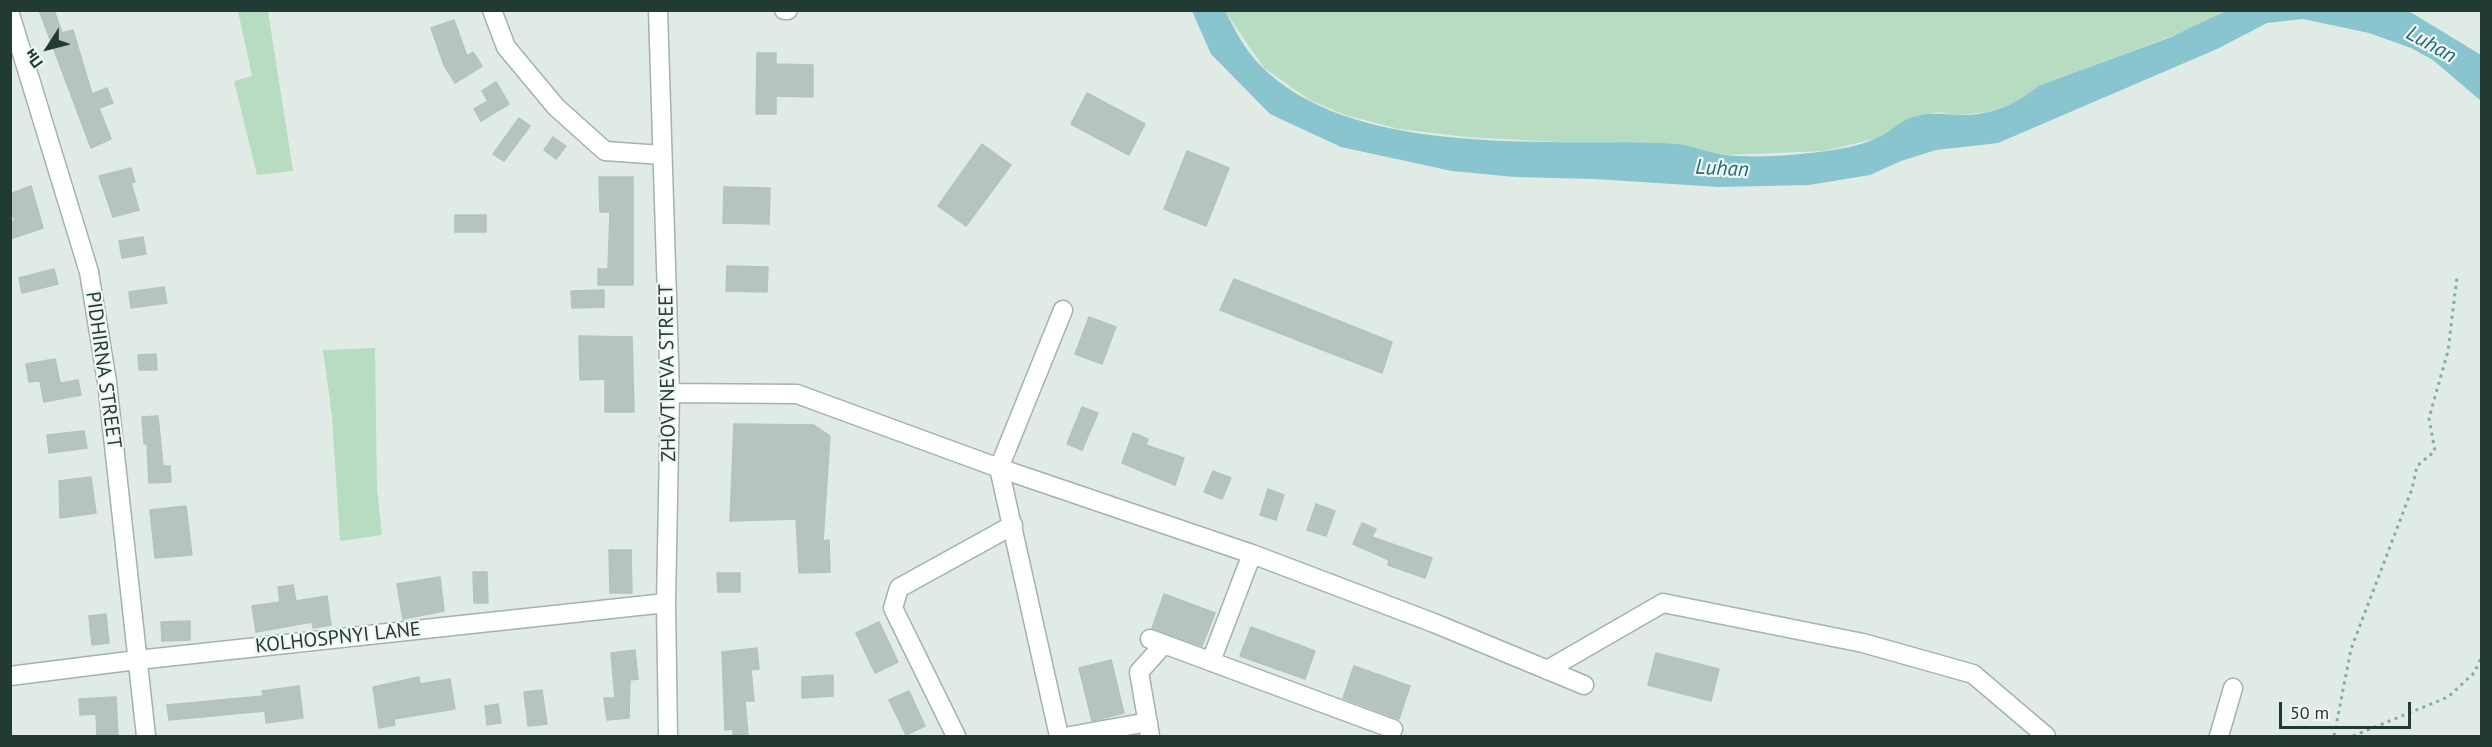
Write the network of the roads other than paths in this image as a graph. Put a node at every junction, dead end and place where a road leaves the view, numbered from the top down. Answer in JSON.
{"nodes":[{"id":1,"x":492,"y":10,"type":"edge"},
{"id":2,"x":658,"y":10,"type":"edge"},
{"id":3,"x":10,"y":14,"type":"edge"},
{"id":4,"x":662,"y":154,"type":"junction"},
{"id":5,"x":1063,"y":310,"type":"dead end"},
{"id":6,"x":670,"y":393,"type":"junction"},
{"id":7,"x":999,"y":468,"type":"junction"},
{"id":8,"x":1013,"y":525,"type":"junction"},
{"id":9,"x":1252,"y":555,"type":"junction"},
{"id":10,"x":666,"y":603,"type":"junction"},
{"id":11,"x":137,"y":660,"type":"junction"},
{"id":12,"x":1211,"y":661,"type":"junction"},
{"id":13,"x":1547,"y":670,"type":"junction"},
{"id":14,"x":10,"y":676,"type":"edge"},
{"id":15,"x":1584,"y":685,"type":"dead end"},
{"id":16,"x":2233,"y":688,"type":"dead end"},
{"id":17,"x":1149,"y":729,"type":"edge"},
{"id":18,"x":1393,"y":729,"type":"dead end"},
{"id":19,"x":146,"y":736,"type":"edge"},
{"id":20,"x":668,"y":736,"type":"edge"},
{"id":21,"x":956,"y":736,"type":"edge"},
{"id":22,"x":1059,"y":736,"type":"edge"},
{"id":23,"x":1070,"y":736,"type":"edge"},
{"id":24,"x":2046,"y":736,"type":"edge"},
{"id":25,"x":2219,"y":736,"type":"edge"}],
"edges":[{"from":1,"to":4,"type":"street"},
{"from":2,"to":4,"type":"street","name":"ZHOVTNEVA STREET"},
{"from":3,"to":11,"type":"street","name":"PIDHIRNA STREET"},
{"from":4,"to":6,"type":"street","name":"ZHOVTNEVA STREET"},
{"from":5,"to":7,"type":"street"},
{"from":6,"to":7,"type":"street"},
{"from":6,"to":10,"type":"street","name":"ZHOVTNEVA STREET"},
{"from":7,"to":8,"type":"street"},
{"from":7,"to":9,"type":"street"},
{"from":8,"to":21,"type":"street"},
{"from":8,"to":22,"type":"street"},
{"from":9,"to":12,"type":"street"},
{"from":9,"to":13,"type":"street"},
{"from":10,"to":11,"type":"street","name":"KOLHOSPNYI LANE"},
{"from":10,"to":20,"type":"street","name":"ZHOVTNEVA STREET"},
{"from":11,"to":14,"type":"street","name":"KOLHOSPNYI LANE"},
{"from":11,"to":19,"type":"street","name":"PIDHIRNA STREET"},
{"from":12,"to":17,"type":"street"},
{"from":12,"to":18,"type":"street"},
{"from":13,"to":15,"type":"street"},
{"from":13,"to":24,"type":"street"},
{"from":16,"to":25,"type":"street"},
{"from":17,"to":23,"type":"street"}]}
